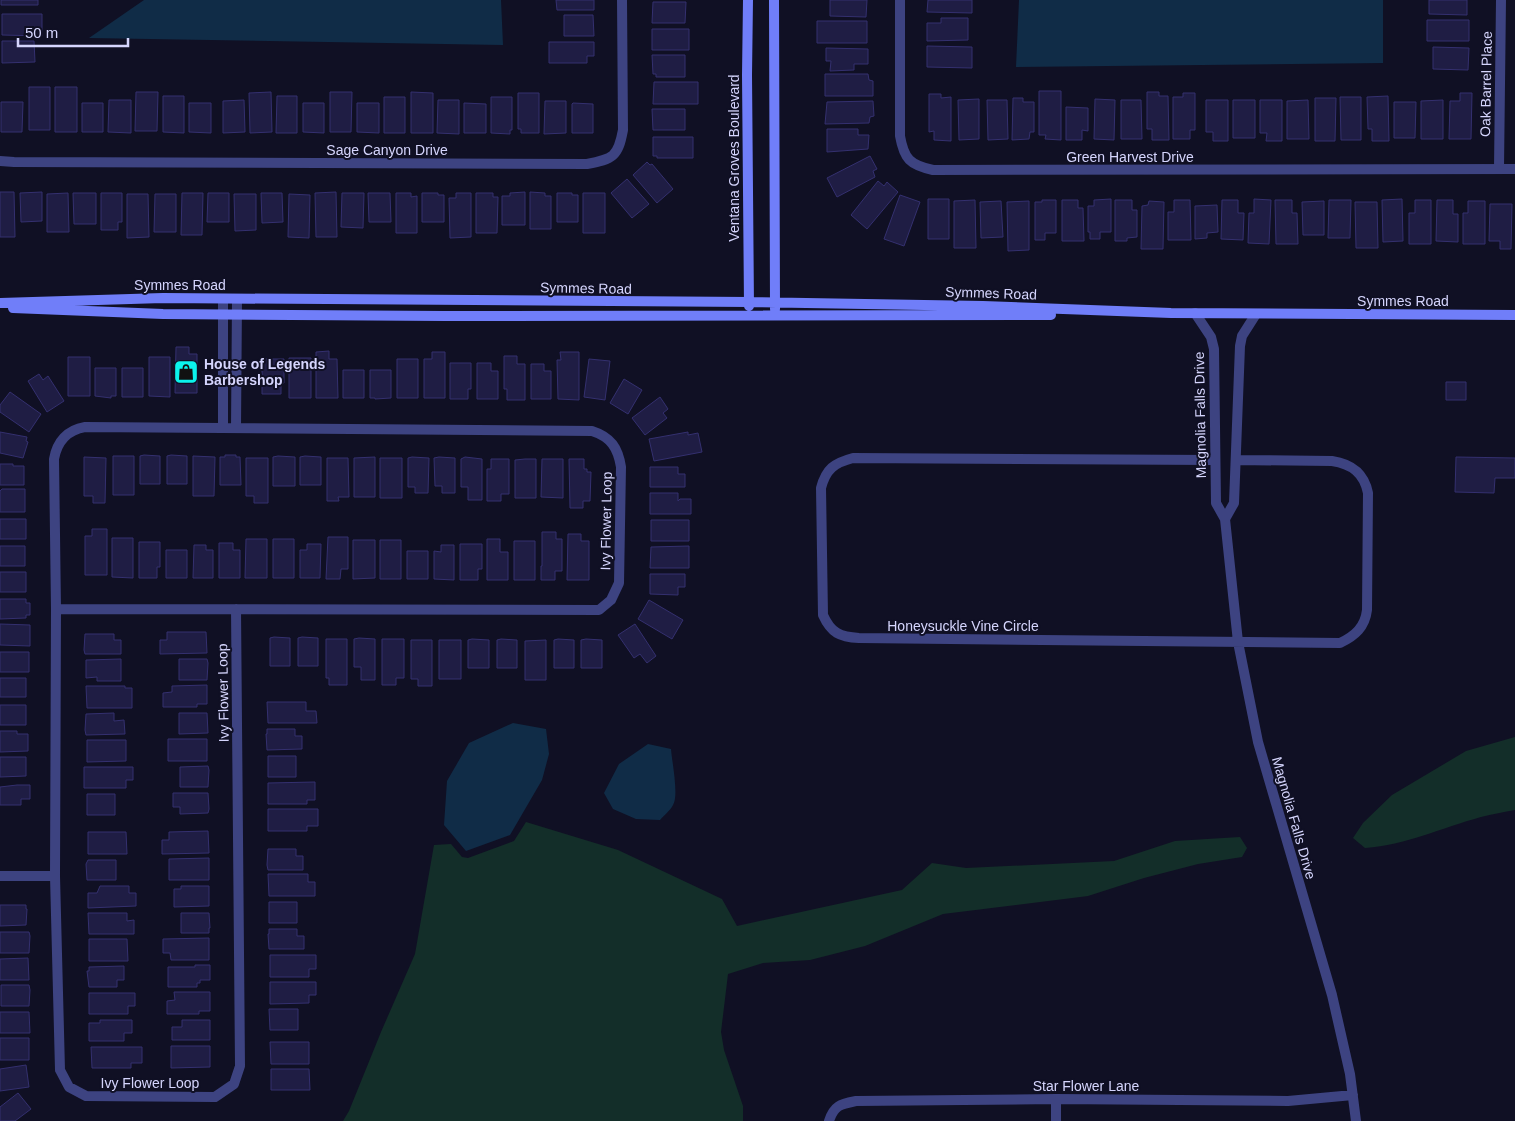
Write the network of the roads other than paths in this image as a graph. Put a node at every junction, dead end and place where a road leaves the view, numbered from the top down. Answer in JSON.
{"nodes":[{"id":1,"x":622,"y":0,"type":"edge"},
{"id":2,"x":748,"y":0,"type":"edge"},
{"id":3,"x":774,"y":0,"type":"edge"},
{"id":4,"x":900,"y":0,"type":"edge"},
{"id":5,"x":1501,"y":0,"type":"edge"},
{"id":6,"x":0,"y":161,"type":"edge"},
{"id":7,"x":1499,"y":168,"type":"junction"},
{"id":8,"x":1515,"y":168,"type":"edge"},
{"id":9,"x":223,"y":299,"type":"junction"},
{"id":10,"x":237,"y":299,"type":"junction"},
{"id":11,"x":749,"y":302,"type":"junction"},
{"id":12,"x":0,"y":303,"type":"edge"},
{"id":13,"x":775,"y":303,"type":"junction"},
{"id":14,"x":0,"y":308,"type":"edge"},
{"id":15,"x":1171,"y":313,"type":"junction"},
{"id":16,"x":1195,"y":313,"type":"junction"},
{"id":17,"x":223,"y":314,"type":"junction"},
{"id":18,"x":1256,"y":314,"type":"junction"},
{"id":19,"x":237,"y":315,"type":"junction"},
{"id":20,"x":1515,"y":315,"type":"edge"},
{"id":21,"x":749,"y":316,"type":"junction"},
{"id":22,"x":775,"y":316,"type":"junction"},
{"id":23,"x":222,"y":427,"type":"junction"},
{"id":24,"x":236,"y":428,"type":"junction"},
{"id":25,"x":1215,"y":460,"type":"junction"},
{"id":26,"x":1236,"y":460,"type":"junction"},
{"id":27,"x":1225,"y":519,"type":"junction"},
{"id":28,"x":56,"y":609,"type":"junction"},
{"id":29,"x":236,"y":609,"type":"junction"},
{"id":30,"x":1238,"y":642,"type":"junction"},
{"id":31,"x":0,"y":876,"type":"edge"},
{"id":32,"x":55,"y":876,"type":"junction"},
{"id":33,"x":1353,"y":1095,"type":"junction"},
{"id":34,"x":1056,"y":1099,"type":"junction"},
{"id":35,"x":829,"y":1121,"type":"edge"},
{"id":36,"x":1056,"y":1121,"type":"edge"},
{"id":37,"x":1356,"y":1121,"type":"edge"}],
"edges":[{"from":1,"to":6,"type":"street","name":"Sage Canyon Drive"},
{"from":2,"to":11,"type":"street","name":"Ventana Groves Boulevard"},
{"from":3,"to":13,"type":"street"},
{"from":4,"to":7,"type":"street","name":"Green Harvest Drive"},
{"from":5,"to":7,"type":"street","name":"Oak Barrel Place"},
{"from":7,"to":8,"type":"street","name":"Green Harvest Drive"},
{"from":9,"to":10,"type":"street","name":"Symmes Road"},
{"from":9,"to":12,"type":"street","name":"Symmes Road"},
{"from":9,"to":17,"type":"street"},
{"from":10,"to":11,"type":"street","name":"Symmes Road"},
{"from":10,"to":19,"type":"street"},
{"from":11,"to":13,"type":"street","name":"Symmes Road"},
{"from":11,"to":21,"type":"street","name":"Ventana Groves Boulevard"},
{"from":13,"to":15,"type":"street","name":"Symmes Road"},
{"from":13,"to":22,"type":"street"},
{"from":14,"to":17,"type":"street","name":"Symmes Road"},
{"from":15,"to":16,"type":"street","name":"Symmes Road"},
{"from":15,"to":22,"type":"street","name":"Symmes Road"},
{"from":16,"to":18,"type":"street","name":"Symmes Road"},
{"from":16,"to":25,"type":"street","name":"Magnolia Falls Drive"},
{"from":17,"to":19,"type":"street","name":"Symmes Road"},
{"from":17,"to":23,"type":"street"},
{"from":18,"to":20,"type":"street","name":"Symmes Road"},
{"from":18,"to":26,"type":"street","name":"Magnolia Falls Drive"},
{"from":19,"to":21,"type":"street","name":"Symmes Road"},
{"from":19,"to":24,"type":"street"},
{"from":21,"to":22,"type":"street","name":"Symmes Road"},
{"from":23,"to":24,"type":"street","name":"Ivy Flower Loop"},
{"from":23,"to":28,"type":"street","name":"Ivy Flower Loop"},
{"from":24,"to":29,"type":"street","name":"Ivy Flower Loop"},
{"from":25,"to":27,"type":"street","name":"Magnolia Falls Drive"},
{"from":25,"to":30,"type":"street","name":"Honeysuckle Vine Circle"},
{"from":26,"to":27,"type":"street","name":"Magnolia Falls Drive"},
{"from":26,"to":30,"type":"street","name":"Honeysuckle Vine Circle"},
{"from":27,"to":30,"type":"street","name":"Magnolia Falls Drive"},
{"from":28,"to":29,"type":"street","name":"Ivy Flower Loop"},
{"from":28,"to":32,"type":"street","name":"Ivy Flower Loop"},
{"from":29,"to":32,"type":"street","name":"Ivy Flower Loop"},
{"from":30,"to":33,"type":"street","name":"Magnolia Falls Drive"},
{"from":31,"to":32,"type":"street"},
{"from":33,"to":34,"type":"street","name":"Star Flower Lane"},
{"from":33,"to":37,"type":"street","name":"Magnolia Falls Drive"},
{"from":34,"to":35,"type":"street","name":"Star Flower Lane"},
{"from":34,"to":36,"type":"street"}]}
